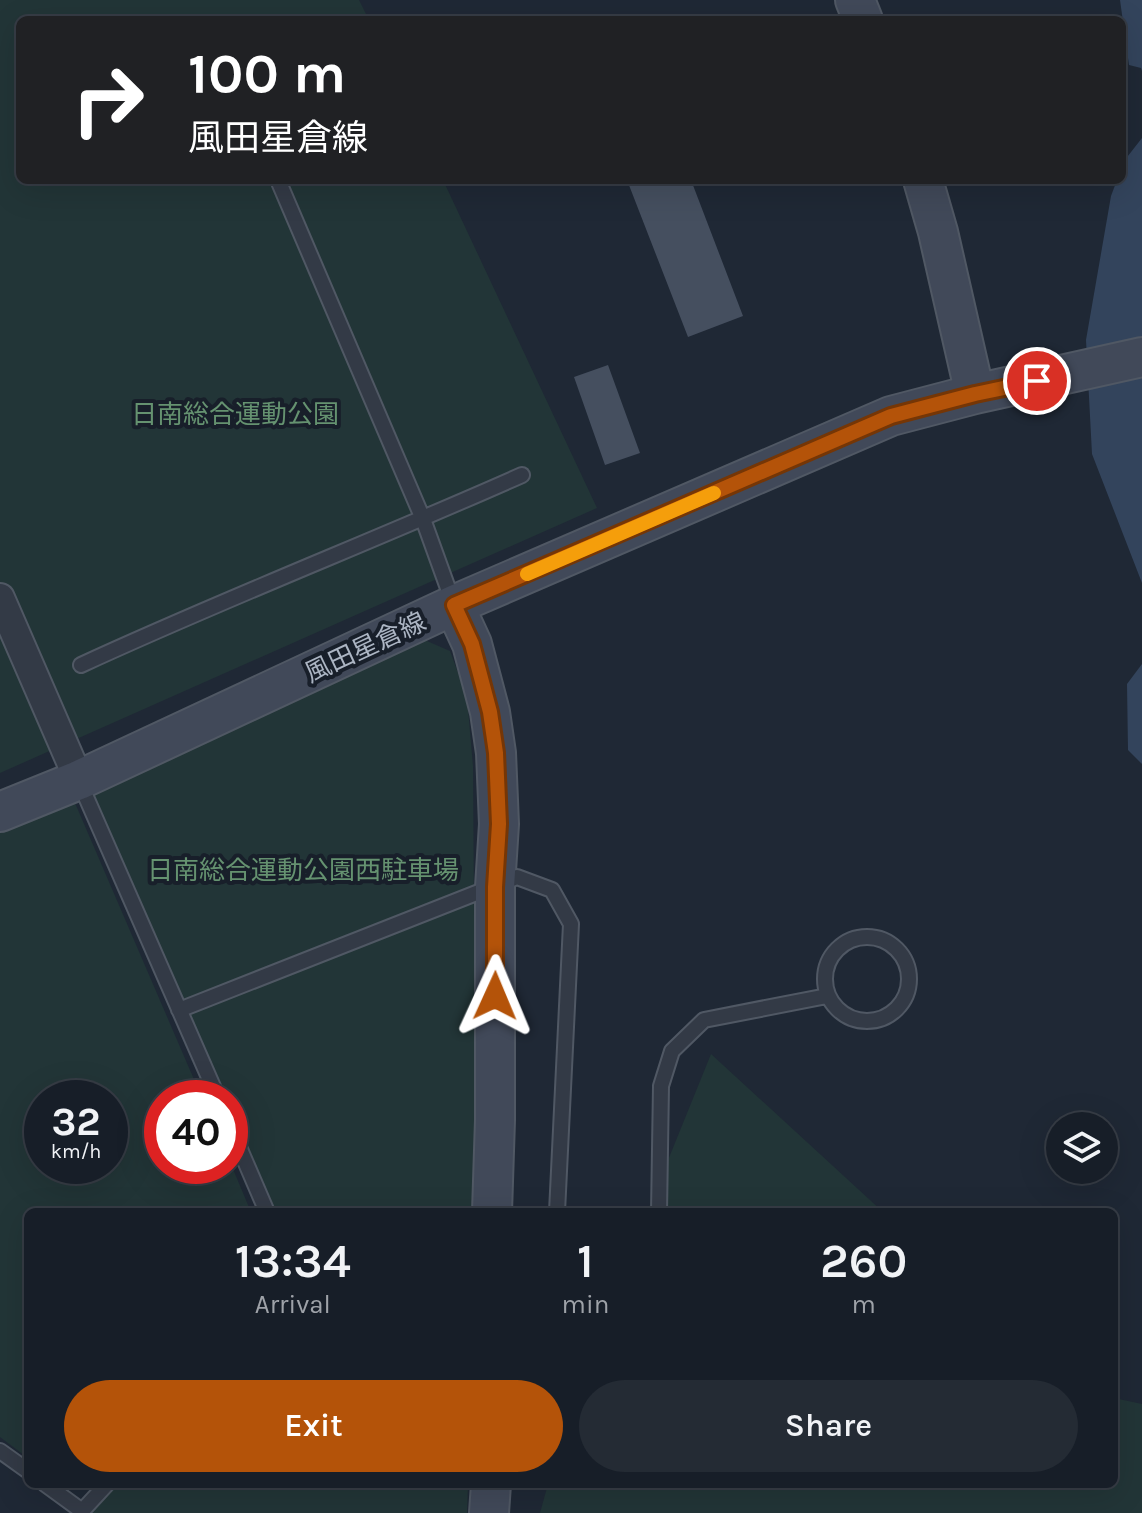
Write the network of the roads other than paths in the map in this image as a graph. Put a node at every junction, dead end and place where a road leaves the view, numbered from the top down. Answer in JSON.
{"nodes":[{"id":1,"x":280,"y":184,"type":"edge"},
{"id":2,"x":924,"y":184,"type":"edge"},
{"id":3,"x":1142,"y":357,"type":"edge"},
{"id":4,"x":993,"y":391,"type":"junction"},
{"id":5,"x":522,"y":475,"type":"dead end"},
{"id":6,"x":423,"y":519,"type":"junction"},
{"id":7,"x":0,"y":598,"type":"edge"},
{"id":8,"x":454,"y":605,"type":"junction"},
{"id":9,"x":81,"y":665,"type":"dead end"},
{"id":10,"x":79,"y":780,"type":"junction"},
{"id":11,"x":0,"y":812,"type":"edge"},
{"id":12,"x":495,"y":887,"type":"junction"},
{"id":13,"x":827,"y":996,"type":"junction"},
{"id":14,"x":179,"y":1010,"type":"junction"},
{"id":15,"x":210,"y":1080,"type":"edge"},
{"id":16,"x":248,"y":1168,"type":"edge"},
{"id":17,"x":265,"y":1208,"type":"edge"},
{"id":18,"x":492,"y":1208,"type":"edge"},
{"id":19,"x":557,"y":1208,"type":"edge"},
{"id":20,"x":659,"y":1208,"type":"edge"},
{"id":21,"x":0,"y":1451,"type":"edge"},
{"id":22,"x":24,"y":1468,"type":"edge"},
{"id":23,"x":50,"y":1488,"type":"edge"},
{"id":24,"x":103,"y":1488,"type":"edge"},
{"id":25,"x":491,"y":1488,"type":"edge"},
{"id":26,"x":489,"y":1513,"type":"edge"}],
"edges":[{"from":1,"to":6,"type":"lane"},
{"from":2,"to":4,"type":"main road"},
{"from":3,"to":4,"type":"main road","name":"風田星倉線"},
{"from":4,"to":8,"type":"main road","name":"風田星倉線"},
{"from":5,"to":6,"type":"lane"},
{"from":6,"to":8,"type":"lane"},
{"from":6,"to":9,"type":"lane"},
{"from":7,"to":10,"type":"street"},
{"from":8,"to":10,"type":"main road","name":"風田星倉線"},
{"from":8,"to":12,"type":"main road"},
{"from":10,"to":11,"type":"main road","name":"風田星倉線"},
{"from":10,"to":14,"type":"lane"},
{"from":12,"to":14,"type":"lane"},
{"from":12,"to":18,"type":"main road"},
{"from":12,"to":19,"type":"lane"},
{"from":13,"to":13,"type":"lane"},
{"from":13,"to":20,"type":"lane"},
{"from":14,"to":15,"type":"lane"},
{"from":16,"to":17,"type":"lane"},
{"from":21,"to":22,"type":"lane"},
{"from":23,"to":24,"type":"lane"},
{"from":25,"to":26,"type":"main road"}]}
